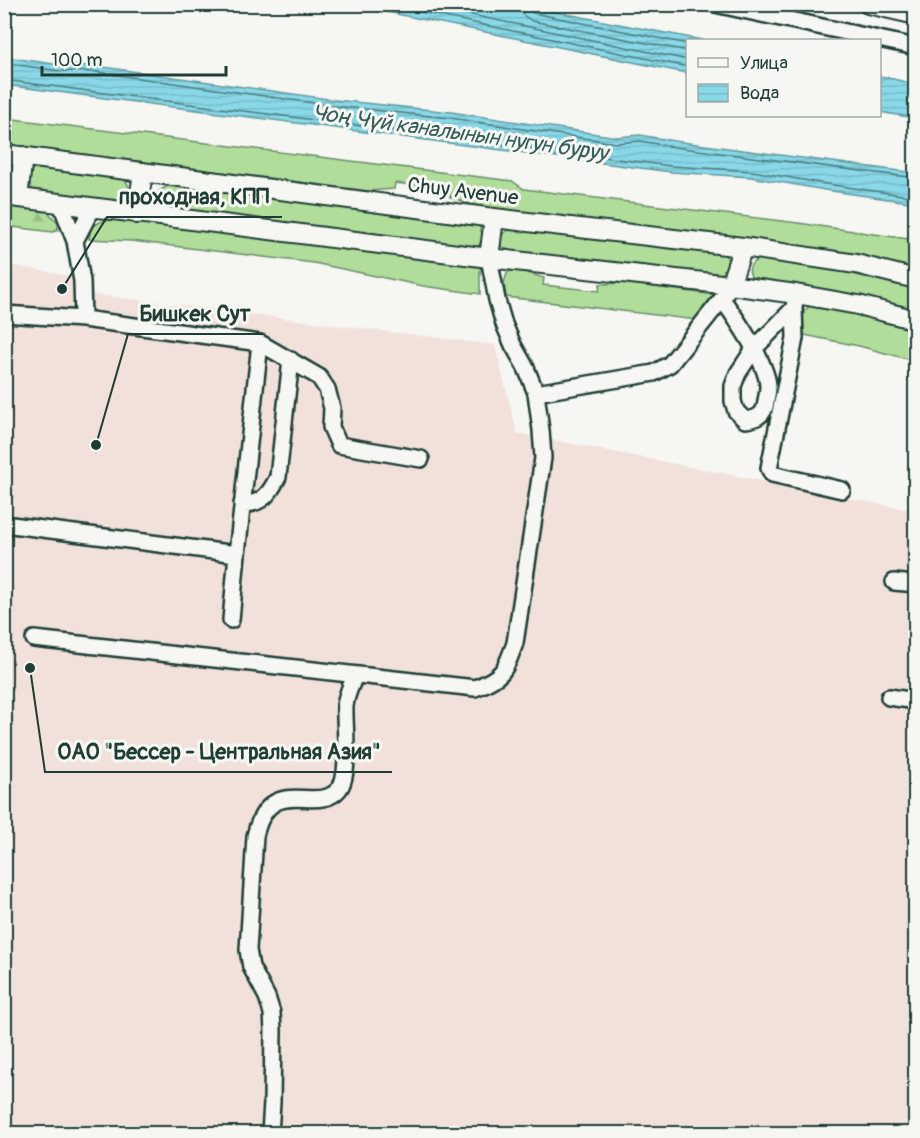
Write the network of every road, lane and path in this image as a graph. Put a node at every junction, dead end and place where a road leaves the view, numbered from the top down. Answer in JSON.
{"nodes":[{"id":1,"x":715,"y":4,"type":"edge"},
{"id":2,"x":875,"y":5,"type":"edge"},
{"id":3,"x":915,"y":15,"type":"edge"},
{"id":4,"x":878,"y":39,"type":"edge"},
{"id":5,"x":881,"y":40,"type":"edge"},
{"id":6,"x":915,"y":47,"type":"edge"},
{"id":7,"x":4,"y":154,"type":"edge"},
{"id":8,"x":23,"y":156,"type":"junction"},
{"id":9,"x":143,"y":172,"type":"junction"},
{"id":10,"x":11,"y":197,"type":"edge"},
{"id":11,"x":61,"y":204,"type":"junction"},
{"id":12,"x":92,"y":208,"type":"junction"},
{"id":13,"x":137,"y":214,"type":"junction"},
{"id":14,"x":494,"y":218,"type":"junction"},
{"id":15,"x":75,"y":241,"type":"junction"},
{"id":16,"x":743,"y":247,"type":"junction"},
{"id":17,"x":489,"y":258,"type":"junction"},
{"id":18,"x":915,"y":279,"type":"edge"},
{"id":19,"x":726,"y":292,"type":"junction"},
{"id":20,"x":795,"y":301,"type":"junction"},
{"id":21,"x":4,"y":314,"type":"edge"},
{"id":22,"x":83,"y":319,"type":"junction"},
{"id":23,"x":915,"y":320,"type":"edge"},
{"id":24,"x":260,"y":344,"type":"junction"},
{"id":25,"x":291,"y":360,"type":"junction"},
{"id":26,"x":536,"y":393,"type":"junction"},
{"id":27,"x":420,"y":459,"type":"dead end"},
{"id":28,"x":842,"y":490,"type":"dead end"},
{"id":29,"x":242,"y":504,"type":"junction"},
{"id":30,"x":4,"y":524,"type":"edge"},
{"id":31,"x":237,"y":554,"type":"junction"},
{"id":32,"x":894,"y":582,"type":"dead end"},
{"id":33,"x":915,"y":584,"type":"edge"},
{"id":34,"x":231,"y":620,"type":"dead end"},
{"id":35,"x":34,"y":639,"type":"dead end"},
{"id":36,"x":355,"y":675,"type":"junction"},
{"id":37,"x":889,"y":697,"type":"dead end"},
{"id":38,"x":915,"y":701,"type":"edge"},
{"id":39,"x":270,"y":1134,"type":"edge"}],
"edges":[{"from":1,"to":4,"type":"lane"},
{"from":2,"to":3,"type":"main road"},
{"from":5,"to":6,"type":"lane"},
{"from":7,"to":8,"type":"main road","name":"Chuy Avenue"},
{"from":8,"to":9,"type":"main road","name":"Chuy Avenue"},
{"from":8,"to":10,"type":"main road"},
{"from":9,"to":13,"type":"main road"},
{"from":9,"to":14,"type":"main road","name":"Chuy Avenue"},
{"from":10,"to":11,"type":"main road"},
{"from":11,"to":12,"type":"main road"},
{"from":11,"to":15,"type":"lane"},
{"from":12,"to":13,"type":"main road"},
{"from":12,"to":15,"type":"lane"},
{"from":13,"to":17,"type":"main road"},
{"from":14,"to":16,"type":"main road","name":"Chuy Avenue"},
{"from":14,"to":17,"type":"main road"},
{"from":15,"to":22,"type":"lane"},
{"from":16,"to":18,"type":"main road","name":"Chuy Avenue"},
{"from":16,"to":19,"type":"main road"},
{"from":17,"to":19,"type":"main road"},
{"from":17,"to":26,"type":"lane"},
{"from":19,"to":20,"type":"main road"},
{"from":19,"to":20,"type":"lane"},
{"from":19,"to":26,"type":"lane"},
{"from":20,"to":23,"type":"main road"},
{"from":20,"to":28,"type":"lane"},
{"from":21,"to":22,"type":"lane"},
{"from":22,"to":24,"type":"lane"},
{"from":24,"to":25,"type":"lane"},
{"from":24,"to":29,"type":"lane"},
{"from":25,"to":27,"type":"lane"},
{"from":25,"to":29,"type":"lane"},
{"from":26,"to":36,"type":"lane"},
{"from":29,"to":31,"type":"lane"},
{"from":30,"to":31,"type":"lane"},
{"from":31,"to":34,"type":"lane"},
{"from":32,"to":33,"type":"lane"},
{"from":35,"to":36,"type":"lane"},
{"from":36,"to":39,"type":"lane"},
{"from":37,"to":38,"type":"lane"}]}
